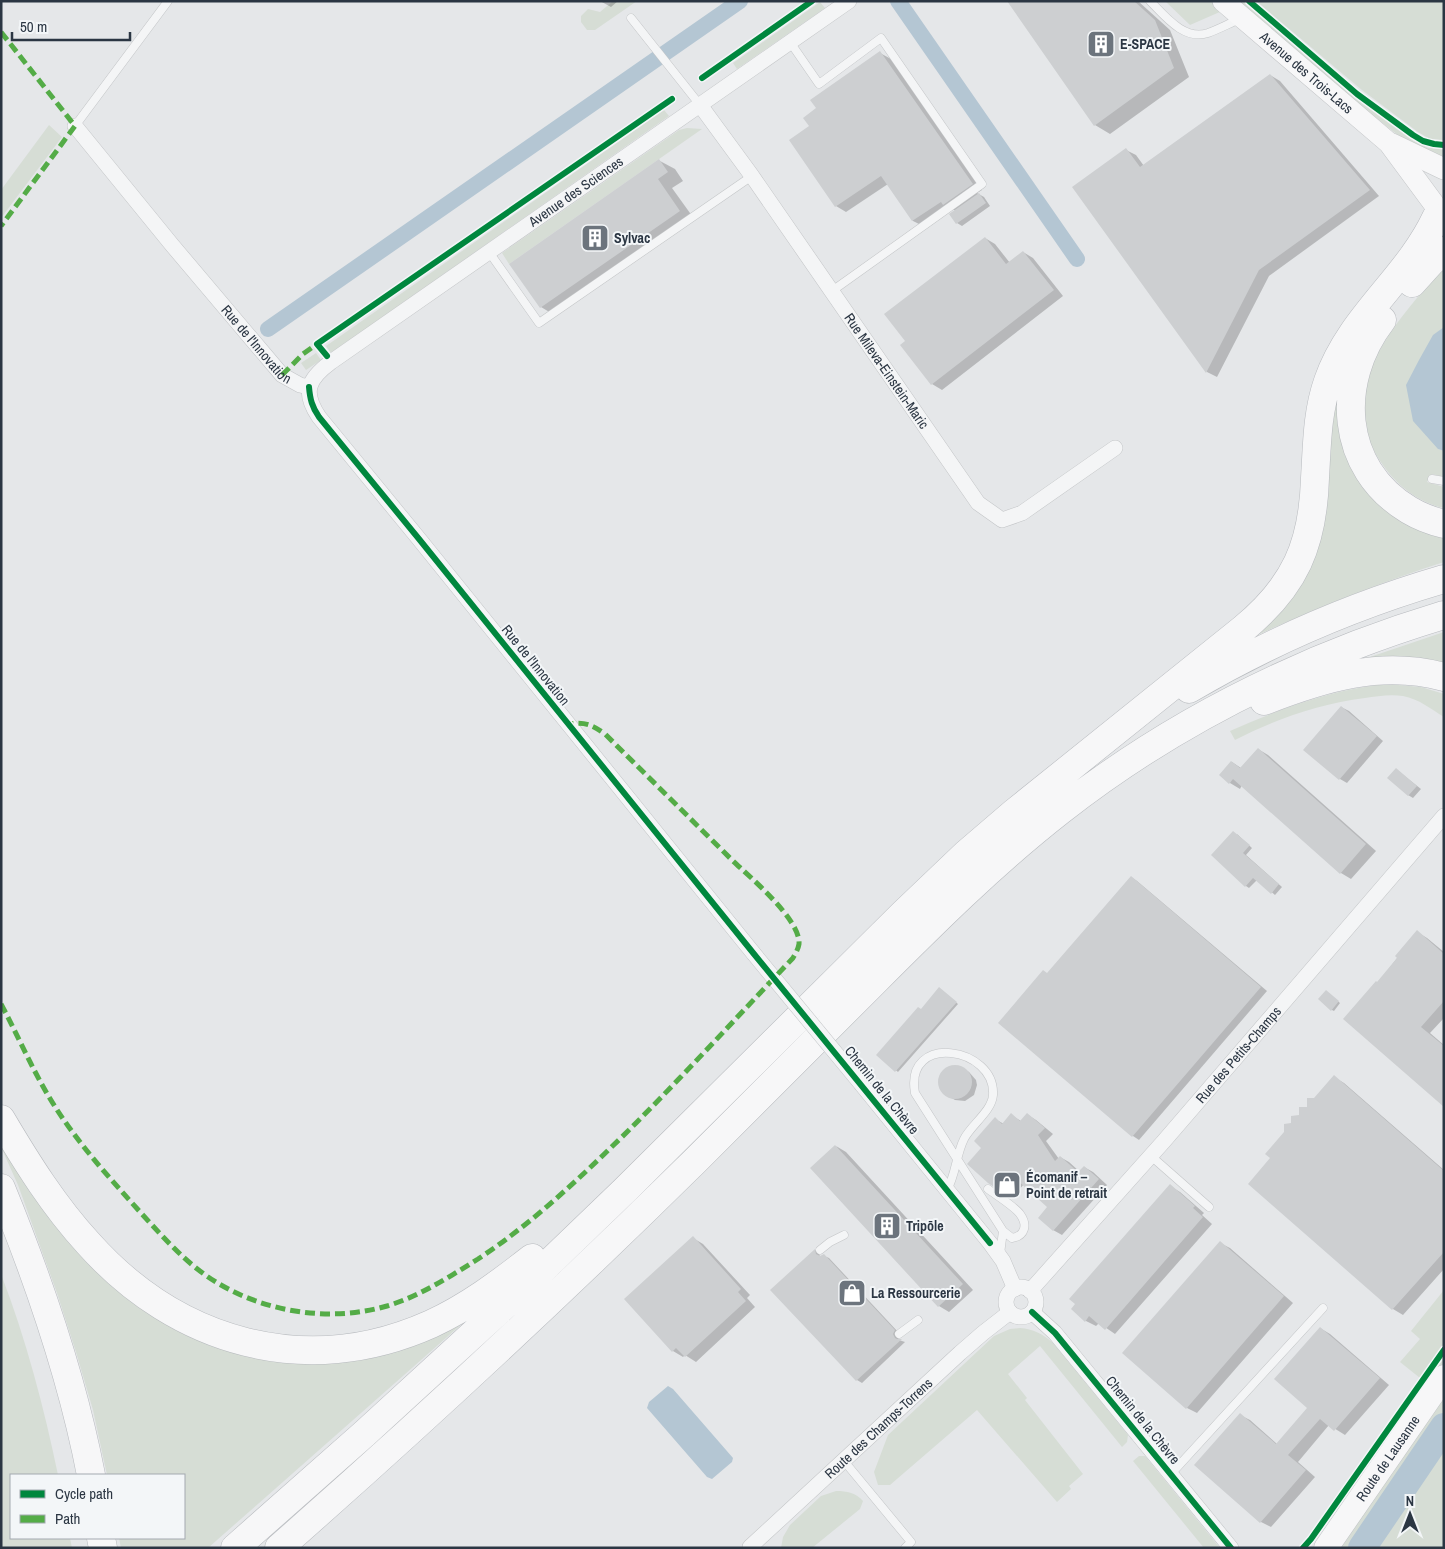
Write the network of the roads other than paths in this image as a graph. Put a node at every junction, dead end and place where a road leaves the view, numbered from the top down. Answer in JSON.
{"nodes":[{"id":1,"x":168,"y":1,"type":"edge"},
{"id":2,"x":849,"y":1,"type":"edge"},
{"id":3,"x":1150,"y":1,"type":"edge"},
{"id":4,"x":1224,"y":1,"type":"edge"},
{"id":5,"x":631,"y":18,"type":"dead end"},
{"id":6,"x":1243,"y":18,"type":"junction"},
{"id":7,"x":790,"y":42,"type":"junction"},
{"id":8,"x":700,"y":105,"type":"junction"},
{"id":9,"x":75,"y":126,"type":"joint"},
{"id":10,"x":1390,"y":143,"type":"junction"},
{"id":11,"x":1444,"y":169,"type":"edge"},
{"id":12,"x":752,"y":176,"type":"junction"},
{"id":13,"x":1444,"y":183,"type":"edge"},
{"id":14,"x":1438,"y":216,"type":"edge"},
{"id":15,"x":1444,"y":251,"type":"edge"},
{"id":16,"x":489,"y":252,"type":"junction"},
{"id":17,"x":832,"y":291,"type":"junction"},
{"id":18,"x":310,"y":387,"type":"junction"},
{"id":19,"x":1115,"y":448,"type":"dead end"},
{"id":20,"x":1432,"y":479,"type":"dead end"},
{"id":21,"x":1444,"y":481,"type":"edge"},
{"id":22,"x":1444,"y":524,"type":"edge"},
{"id":23,"x":1444,"y":579,"type":"edge"},
{"id":24,"x":1444,"y":615,"type":"edge"},
{"id":25,"x":1444,"y":676,"type":"edge"},
{"id":26,"x":1054,"y":780,"type":"junction"},
{"id":27,"x":1101,"y":780,"type":"junction"},
{"id":28,"x":1444,"y":816,"type":"edge"},
{"id":29,"x":754,"y":954,"type":"joint"},
{"id":30,"x":1,"y":1119,"type":"edge"},
{"id":31,"x":1151,"y":1156,"type":"junction"},
{"id":32,"x":958,"y":1159,"type":"junction"},
{"id":33,"x":1,"y":1188,"type":"edge"},
{"id":34,"x":988,"y":1189,"type":"dead end"},
{"id":35,"x":947,"y":1190,"type":"junction"},
{"id":36,"x":624,"y":1191,"type":"junction"},
{"id":37,"x":1209,"y":1207,"type":"dead end"},
{"id":38,"x":1003,"y":1231,"type":"junction"},
{"id":39,"x":1,"y":1235,"type":"edge"},
{"id":40,"x":844,"y":1235,"type":"dead end"},
{"id":41,"x":820,"y":1250,"type":"dead end"},
{"id":42,"x":1000,"y":1256,"type":"junction"},
{"id":43,"x":1015,"y":1289,"type":"junction"},
{"id":44,"x":1030,"y":1291,"type":"junction"},
{"id":45,"x":1323,"y":1308,"type":"dead end"},
{"id":46,"x":1010,"y":1312,"type":"junction"},
{"id":47,"x":1032,"y":1312,"type":"junction"},
{"id":48,"x":918,"y":1320,"type":"dead end"},
{"id":49,"x":899,"y":1334,"type":"dead end"},
{"id":50,"x":1444,"y":1377,"type":"edge"},
{"id":51,"x":844,"y":1461,"type":"junction"},
{"id":52,"x":73,"y":1474,"type":"edge"},
{"id":53,"x":91,"y":1474,"type":"edge"},
{"id":54,"x":1170,"y":1474,"type":"junction"},
{"id":55,"x":756,"y":1545,"type":"edge"},
{"id":56,"x":1326,"y":1545,"type":"edge"},
{"id":57,"x":236,"y":1548,"type":"edge"},
{"id":58,"x":279,"y":1548,"type":"edge"},
{"id":59,"x":905,"y":1548,"type":"edge"},
{"id":60,"x":1231,"y":1548,"type":"edge"}],
"edges":[{"from":1,"to":9,"type":"lane"},
{"from":2,"to":7,"type":"street","name":"Avenue des Sciences"},
{"from":3,"to":6,"type":"lane"},
{"from":4,"to":6,"type":"street","name":"Avenue des Trois-Lacs"},
{"from":5,"to":8,"type":"lane"},
{"from":6,"to":10,"type":"street","name":"Avenue des Trois-Lacs"},
{"from":7,"to":8,"type":"street","name":"Avenue des Sciences"},
{"from":7,"to":17,"type":"lane"},
{"from":8,"to":12,"type":"street","name":"Rue Mileva-Einstein-Maric"},
{"from":8,"to":16,"type":"street","name":"Avenue des Sciences"},
{"from":9,"to":18,"type":"street","name":"Rue de l'Innovation"},
{"from":10,"to":11,"type":"street","name":"Avenue des Trois-Lacs"},
{"from":10,"to":14,"type":"street","name":"Avenue des Trois-Lacs"},
{"from":12,"to":16,"type":"lane"},
{"from":12,"to":17,"type":"street","name":"Rue Mileva-Einstein-Maric"},
{"from":13,"to":14,"type":"street"},
{"from":14,"to":26,"type":"highway"},
{"from":15,"to":22,"type":"highway"},
{"from":16,"to":18,"type":"street","name":"Avenue des Sciences"},
{"from":17,"to":19,"type":"street","name":"Rue Mileva-Einstein-Maric"},
{"from":18,"to":29,"type":"street","name":"Rue de l'Innovation"},
{"from":20,"to":21,"type":"lane"},
{"from":23,"to":26,"type":"highway"},
{"from":24,"to":27,"type":"highway"},
{"from":25,"to":27,"type":"highway"},
{"from":26,"to":36,"type":"highway"},
{"from":27,"to":58,"type":"highway"},
{"from":28,"to":31,"type":"street","name":"Rue des Petits-Champs"},
{"from":29,"to":35,"type":"street","name":"Chemin de la Chèvre","bridge":true},
{"from":30,"to":36,"type":"highway"},
{"from":31,"to":37,"type":"lane"},
{"from":31,"to":44,"type":"street","name":"Rue des Petits-Champs"},
{"from":32,"to":32,"type":"lane"},
{"from":32,"to":35,"type":"lane"},
{"from":32,"to":38,"type":"lane"},
{"from":33,"to":53,"type":"highway"},
{"from":34,"to":38,"type":"lane"},
{"from":35,"to":42,"type":"street","name":"Chemin de la Chèvre"},
{"from":36,"to":57,"type":"highway"},
{"from":38,"to":42,"type":"lane"},
{"from":39,"to":52,"type":"highway"},
{"from":40,"to":41,"type":"lane"},
{"from":42,"to":43,"type":"street","name":"Chemin de la Chèvre"},
{"from":43,"to":44,"type":"street"},
{"from":43,"to":46,"type":"street"},
{"from":44,"to":47,"type":"street"},
{"from":45,"to":54,"type":"lane"},
{"from":46,"to":47,"type":"street"},
{"from":46,"to":51,"type":"street","name":"Route des Champs-Torrens"},
{"from":47,"to":54,"type":"street","name":"Chemin de la Chèvre"},
{"from":48,"to":49,"type":"lane"},
{"from":50,"to":56,"type":"main road","name":"Route de Lausanne"},
{"from":51,"to":55,"type":"street","name":"Route des Champs-Torrens"},
{"from":51,"to":59,"type":"lane"},
{"from":54,"to":60,"type":"street","name":"Chemin de la Chèvre"}]}
